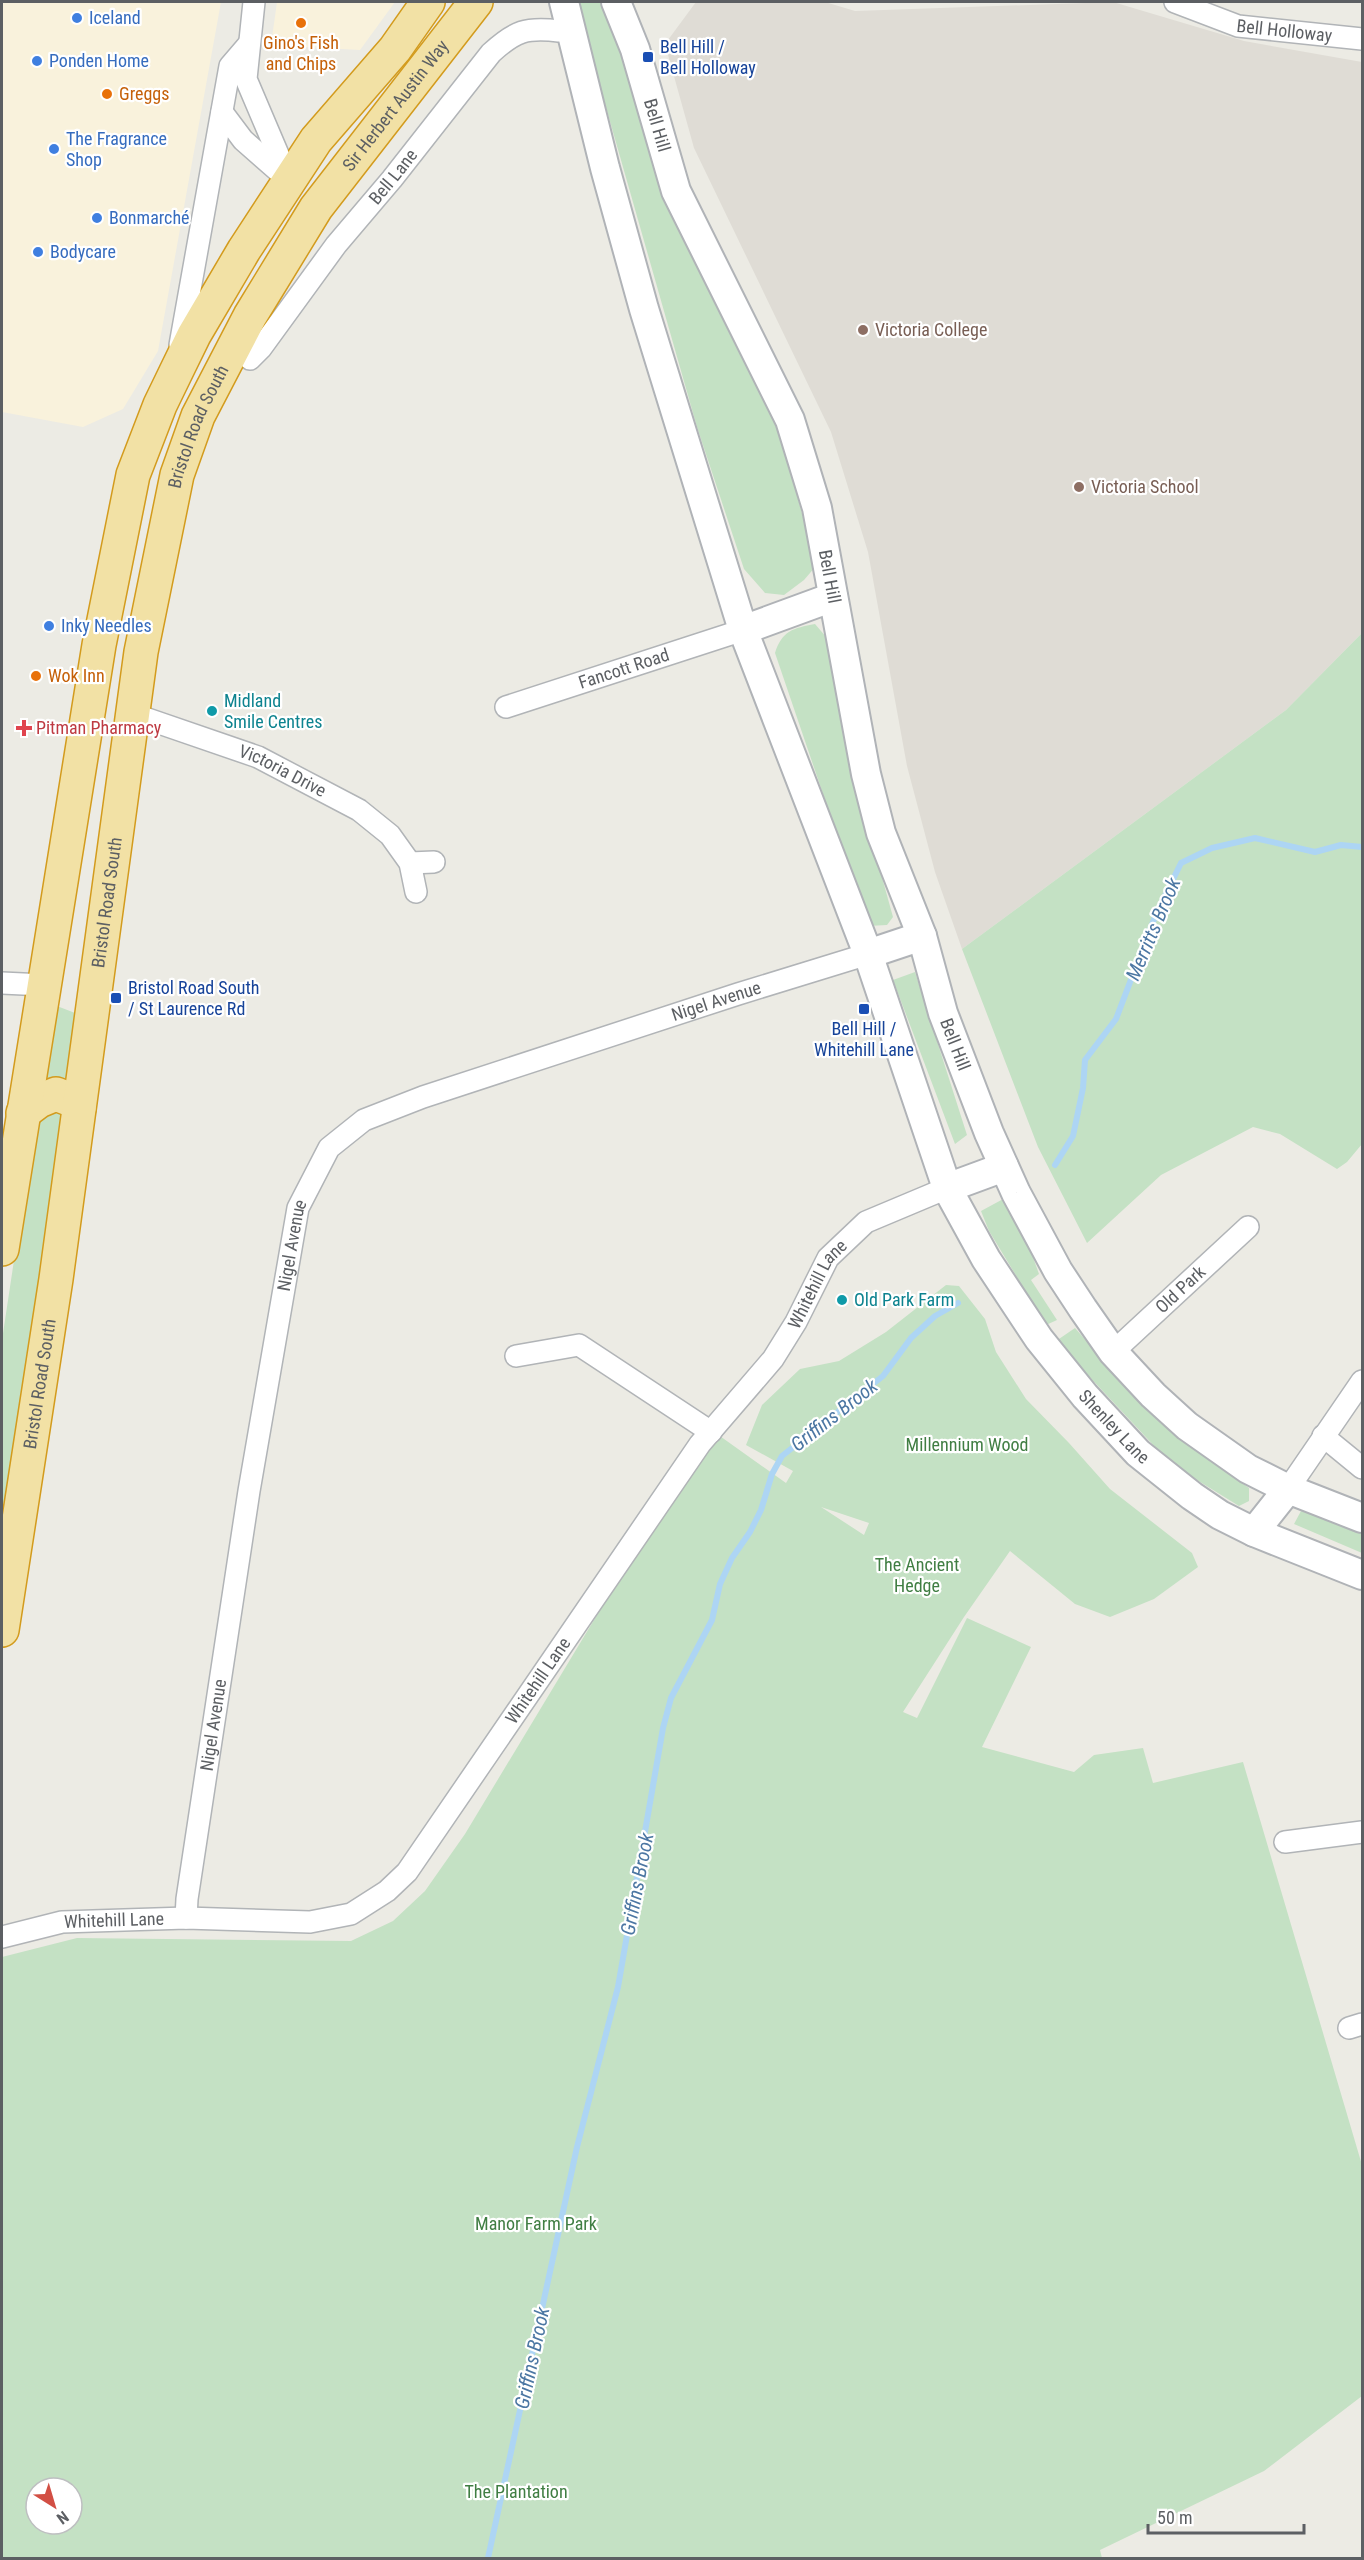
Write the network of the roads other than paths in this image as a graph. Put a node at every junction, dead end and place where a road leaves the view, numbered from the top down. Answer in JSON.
{"nodes":[{"id":1,"x":254,"y":2,"type":"edge"},
{"id":2,"x":428,"y":2,"type":"edge"},
{"id":3,"x":476,"y":2,"type":"edge"},
{"id":4,"x":547,"y":2,"type":"edge"},
{"id":5,"x":564,"y":2,"type":"edge"},
{"id":6,"x":616,"y":2,"type":"edge"},
{"id":7,"x":1175,"y":2,"type":"edge"},
{"id":8,"x":559,"y":31,"type":"junction"},
{"id":9,"x":1362,"y":39,"type":"edge"},
{"id":10,"x":248,"y":45,"type":"junction"},
{"id":11,"x":590,"y":110,"type":"junction"},
{"id":12,"x":222,"y":112,"type":"junction"},
{"id":13,"x":289,"y":180,"type":"junction"},
{"id":14,"x":316,"y":208,"type":"junction"},
{"id":15,"x":250,"y":359,"type":"dead end"},
{"id":16,"x":175,"y":374,"type":"junction"},
{"id":17,"x":833,"y":597,"type":"junction"},
{"id":18,"x":742,"y":630,"type":"junction"},
{"id":19,"x":506,"y":707,"type":"dead end"},
{"id":20,"x":132,"y":714,"type":"junction"},
{"id":21,"x":435,"y":862,"type":"dead end"},
{"id":22,"x":410,"y":863,"type":"junction"},
{"id":23,"x":416,"y":892,"type":"dead end"},
{"id":24,"x":922,"y":936,"type":"junction"},
{"id":25,"x":868,"y":954,"type":"junction"},
{"id":26,"x":2,"y":983,"type":"edge"},
{"id":27,"x":44,"y":985,"type":"junction"},
{"id":28,"x":95,"y":995,"type":"junction"},
{"id":29,"x":79,"y":1108,"type":"junction"},
{"id":30,"x":23,"y":1113,"type":"junction"},
{"id":31,"x":1004,"y":1167,"type":"junction"},
{"id":32,"x":947,"y":1188,"type":"junction"},
{"id":33,"x":5,"y":1202,"type":"edge"},
{"id":34,"x":1248,"y":1227,"type":"dead end"},
{"id":35,"x":2,"y":1249,"type":"edge"},
{"id":36,"x":1113,"y":1352,"type":"junction"},
{"id":37,"x":516,"y":1356,"type":"dead end"},
{"id":38,"x":1362,"y":1381,"type":"edge"},
{"id":39,"x":711,"y":1432,"type":"junction"},
{"id":40,"x":1323,"y":1436,"type":"junction"},
{"id":41,"x":1362,"y":1468,"type":"edge"},
{"id":42,"x":1288,"y":1489,"type":"junction"},
{"id":43,"x":1362,"y":1518,"type":"edge"},
{"id":44,"x":1254,"y":1532,"type":"junction"},
{"id":45,"x":1362,"y":1575,"type":"edge"},
{"id":46,"x":2,"y":1630,"type":"edge"},
{"id":47,"x":1362,"y":1832,"type":"edge"},
{"id":48,"x":1285,"y":1842,"type":"dead end"},
{"id":49,"x":186,"y":1918,"type":"junction"},
{"id":50,"x":2,"y":1936,"type":"edge"}],
"edges":[{"from":1,"to":10,"type":"street"},
{"from":2,"to":13,"type":"highway","name":"Sir Herbert Austin Way"},
{"from":3,"to":14,"type":"highway","name":"Sir Herbert Austin Way"},
{"from":4,"to":8,"type":"main road"},
{"from":5,"to":11,"type":"main road"},
{"from":6,"to":17,"type":"main road","name":"Bell Hill"},
{"from":7,"to":9,"type":"street","name":"Bell Holloway"},
{"from":8,"to":11,"type":"main road"},
{"from":8,"to":15,"type":"street","name":"Bell Lane"},
{"from":10,"to":12,"type":"street"},
{"from":10,"to":13,"type":"street"},
{"from":11,"to":18,"type":"main road"},
{"from":12,"to":13,"type":"street"},
{"from":12,"to":16,"type":"street"},
{"from":13,"to":14,"type":"highway"},
{"from":13,"to":16,"type":"highway"},
{"from":14,"to":20,"type":"highway","name":"Bristol Road South"},
{"from":16,"to":27,"type":"highway"},
{"from":17,"to":18,"type":"main road"},
{"from":17,"to":24,"type":"main road","name":"Bell Hill"},
{"from":18,"to":19,"type":"street","name":"Fancott Road"},
{"from":18,"to":25,"type":"main road"},
{"from":20,"to":22,"type":"street","name":"Victoria Drive"},
{"from":20,"to":28,"type":"highway","name":"Bristol Road South"},
{"from":21,"to":22,"type":"street"},
{"from":22,"to":23,"type":"street","name":"Victoria Drive"},
{"from":24,"to":25,"type":"main road"},
{"from":24,"to":31,"type":"main road","name":"Bell Hill"},
{"from":25,"to":32,"type":"main road"},
{"from":25,"to":49,"type":"street","name":"Nigel Avenue"},
{"from":26,"to":27,"type":"street"},
{"from":27,"to":28,"type":"highway"},
{"from":27,"to":30,"type":"highway"},
{"from":28,"to":29,"type":"highway","name":"Bristol Road South"},
{"from":29,"to":30,"type":"highway"},
{"from":29,"to":46,"type":"highway","name":"Bristol Road South"},
{"from":30,"to":33,"type":"highway"},
{"from":31,"to":32,"type":"main road"},
{"from":31,"to":36,"type":"main road"},
{"from":32,"to":39,"type":"street","name":"Whitehill Lane"},
{"from":32,"to":44,"type":"main road","name":"Shenley Lane"},
{"from":33,"to":35,"type":"highway"},
{"from":34,"to":36,"type":"street","name":"Old Park"},
{"from":36,"to":42,"type":"main road"},
{"from":37,"to":39,"type":"street"},
{"from":38,"to":40,"type":"street"},
{"from":39,"to":49,"type":"street","name":"Whitehill Lane"},
{"from":40,"to":41,"type":"street"},
{"from":40,"to":42,"type":"street"},
{"from":42,"to":43,"type":"main road"},
{"from":42,"to":44,"type":"main road"},
{"from":44,"to":45,"type":"main road","name":"Shenley Lane"},
{"from":47,"to":48,"type":"street"},
{"from":49,"to":50,"type":"street","name":"Whitehill Lane"}]}
